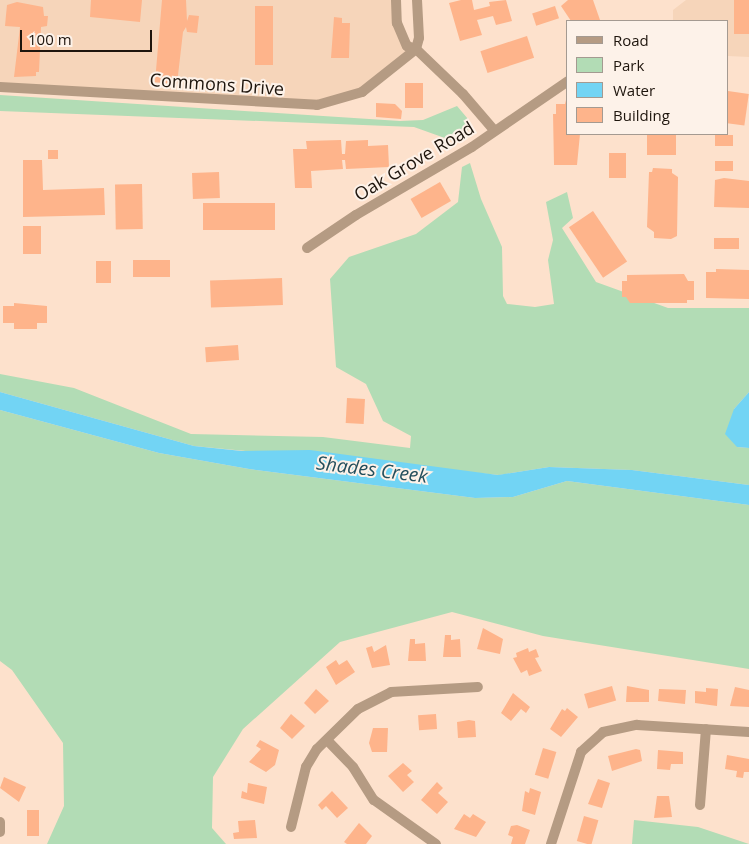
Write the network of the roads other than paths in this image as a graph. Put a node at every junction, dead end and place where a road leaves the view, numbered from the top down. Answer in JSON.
{"nodes":[{"id":1,"x":396,"y":0,"type":"edge"},
{"id":2,"x":416,"y":0,"type":"edge"},
{"id":3,"x":416,"y":49,"type":"junction"},
{"id":4,"x":566,"y":81,"type":"edge"},
{"id":5,"x":0,"y":88,"type":"edge"},
{"id":6,"x":494,"y":130,"type":"junction"},
{"id":7,"x":307,"y":248,"type":"dead end"},
{"id":8,"x":478,"y":686,"type":"dead end"},
{"id":9,"x":706,"y":728,"type":"junction"},
{"id":10,"x":749,"y":732,"type":"edge"},
{"id":11,"x":327,"y":740,"type":"junction"},
{"id":12,"x":700,"y":806,"type":"dead end"},
{"id":13,"x":0,"y":822,"type":"edge"},
{"id":14,"x":291,"y":827,"type":"dead end"},
{"id":15,"x":0,"y":832,"type":"edge"},
{"id":16,"x":436,"y":844,"type":"edge"},
{"id":17,"x":551,"y":844,"type":"edge"}],
"edges":[{"from":1,"to":3,"type":"street","name":"Oak Grove Road"},
{"from":2,"to":3,"type":"street"},
{"from":3,"to":5,"type":"street","name":"Commons Drive"},
{"from":3,"to":6,"type":"street","name":"Oak Grove Road"},
{"from":4,"to":6,"type":"street"},
{"from":6,"to":7,"type":"street","name":"Oak Grove Road"},
{"from":8,"to":11,"type":"street"},
{"from":9,"to":10,"type":"street"},
{"from":9,"to":12,"type":"street"},
{"from":9,"to":17,"type":"street"},
{"from":11,"to":14,"type":"street"},
{"from":11,"to":16,"type":"street"},
{"from":13,"to":15,"type":"street"}]}
